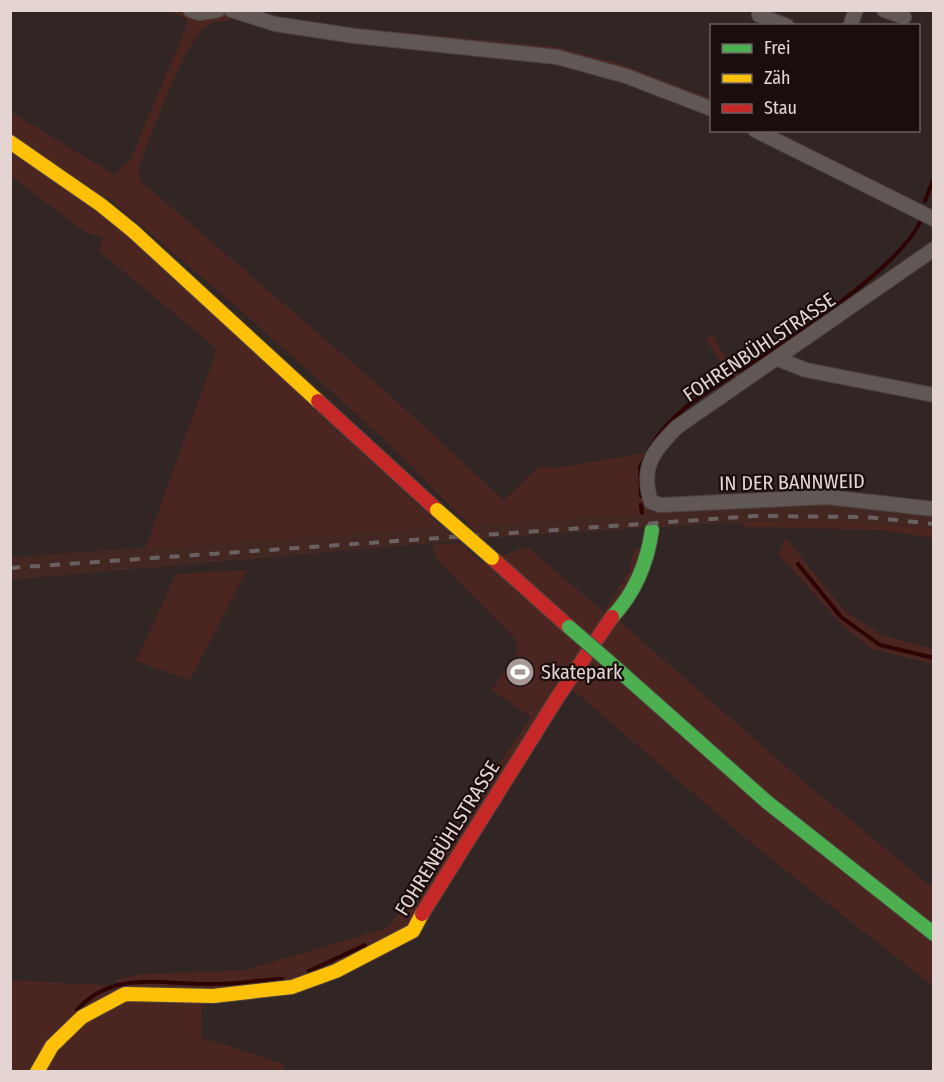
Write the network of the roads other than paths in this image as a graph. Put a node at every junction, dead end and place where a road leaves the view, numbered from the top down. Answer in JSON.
{"nodes":[{"id":1,"x":190,"y":10,"type":"edge"},
{"id":2,"x":218,"y":10,"type":"edge"},
{"id":3,"x":231,"y":10,"type":"edge"},
{"id":4,"x":884,"y":10,"type":"edge"},
{"id":5,"x":759,"y":15,"type":"dead end"},
{"id":6,"x":904,"y":17,"type":"dead end"},
{"id":7,"x":782,"y":24,"type":"edge"},
{"id":8,"x":710,"y":109,"type":"edge"},
{"id":9,"x":759,"y":132,"type":"edge"},
{"id":10,"x":10,"y":142,"type":"edge"},
{"id":11,"x":926,"y":215,"type":"edge"},
{"id":12,"x":933,"y":249,"type":"edge"},
{"id":13,"x":778,"y":359,"type":"junction"},
{"id":14,"x":933,"y":395,"type":"edge"},
{"id":15,"x":651,"y":502,"type":"joint"},
{"id":16,"x":933,"y":508,"type":"edge"},
{"id":17,"x":652,"y":530,"type":"dead end"},
{"id":18,"x":933,"y":934,"type":"edge"},
{"id":19,"x":37,"y":1071,"type":"edge"}],
"edges":[{"from":1,"to":2,"type":"street"},
{"from":3,"to":8,"type":"street"},
{"from":4,"to":6,"type":"street"},
{"from":5,"to":7,"type":"street"},
{"from":9,"to":11,"type":"street"},
{"from":10,"to":18,"type":"main road","bridge":true},
{"from":12,"to":13,"type":"street","name":"FOHRENBÜHLSTRASSE"},
{"from":13,"to":14,"type":"street"},
{"from":13,"to":15,"type":"street","name":"FOHRENBÜHLSTRASSE"},
{"from":15,"to":16,"type":"street","name":"IN DER BANNWEID"},
{"from":17,"to":19,"type":"main road","name":"FOHRENBÜHLSTRASSE"}]}
